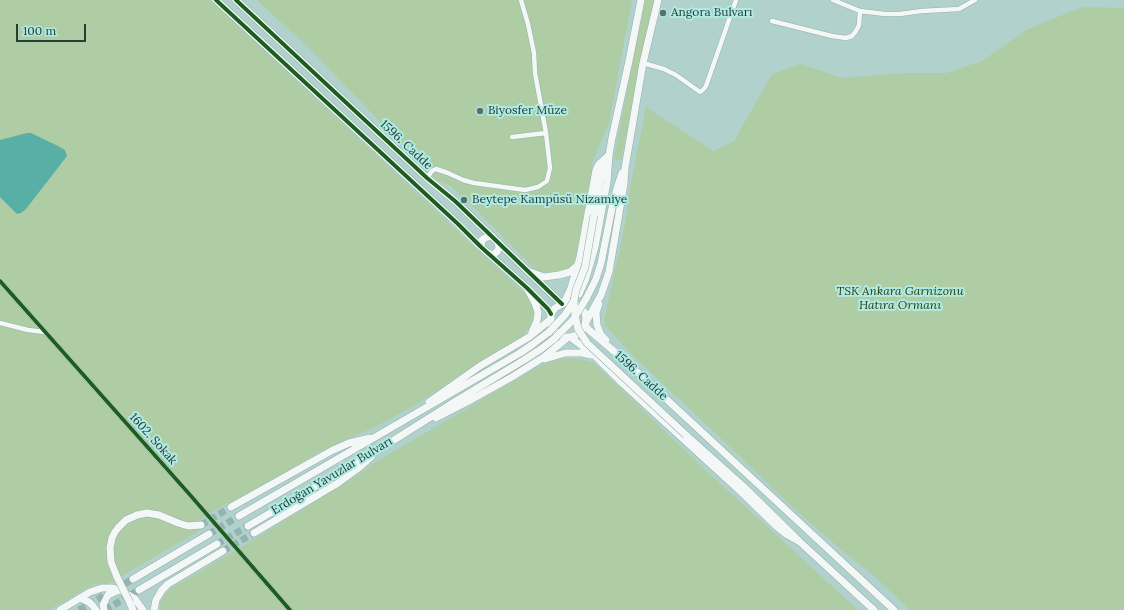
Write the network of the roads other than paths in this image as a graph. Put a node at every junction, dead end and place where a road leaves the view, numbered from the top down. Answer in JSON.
{"nodes":[{"id":1,"x":216,"y":0,"type":"edge"},
{"id":2,"x":236,"y":0,"type":"edge"},
{"id":3,"x":521,"y":0,"type":"edge"},
{"id":4,"x":641,"y":0,"type":"edge"},
{"id":5,"x":658,"y":0,"type":"edge"},
{"id":6,"x":736,"y":0,"type":"edge"},
{"id":7,"x":833,"y":0,"type":"edge"},
{"id":8,"x":975,"y":0,"type":"edge"},
{"id":9,"x":860,"y":11,"type":"junction"},
{"id":10,"x":772,"y":20,"type":"dead end"},
{"id":11,"x":643,"y":63,"type":"junction"},
{"id":12,"x":546,"y":133,"type":"junction"},
{"id":13,"x":512,"y":137,"type":"dead end"},
{"id":14,"x":609,"y":155,"type":"junction"},
{"id":15,"x":625,"y":168,"type":"junction"},
{"id":16,"x":427,"y":178,"type":"junction"},
{"id":17,"x":492,"y":236,"type":"junction"},
{"id":18,"x":498,"y":242,"type":"junction"},
{"id":19,"x":481,"y":247,"type":"junction"},
{"id":20,"x":488,"y":253,"type":"junction"},
{"id":21,"x":578,"y":264,"type":"junction"},
{"id":22,"x":530,"y":272,"type":"junction"},
{"id":23,"x":0,"y":282,"type":"edge"},
{"id":24,"x":527,"y":288,"type":"junction"},
{"id":25,"x":571,"y":288,"type":"junction"},
{"id":26,"x":599,"y":298,"type":"junction"},
{"id":27,"x":563,"y":303,"type":"junction"},
{"id":28,"x":551,"y":317,"type":"junction"},
{"id":29,"x":0,"y":323,"type":"edge"},
{"id":30,"x":585,"y":324,"type":"junction"},
{"id":31,"x":44,"y":332,"type":"junction"},
{"id":32,"x":529,"y":337,"type":"junction"},
{"id":33,"x":568,"y":338,"type":"junction"},
{"id":34,"x":594,"y":355,"type":"junction"},
{"id":35,"x":622,"y":358,"type":"junction"},
{"id":36,"x":533,"y":364,"type":"junction"},
{"id":37,"x":634,"y":370,"type":"junction"},
{"id":38,"x":622,"y":383,"type":"junction"},
{"id":39,"x":407,"y":419,"type":"junction"},
{"id":40,"x":416,"y":426,"type":"junction"},
{"id":41,"x":376,"y":437,"type":"junction"},
{"id":42,"x":383,"y":447,"type":"junction"},
{"id":43,"x":231,"y":507,"type":"tunnel mouth"},
{"id":44,"x":239,"y":516,"type":"tunnel mouth"},
{"id":45,"x":201,"y":525,"type":"tunnel mouth"},
{"id":46,"x":248,"y":526,"type":"tunnel mouth"},
{"id":47,"x":254,"y":533,"type":"tunnel mouth"},
{"id":48,"x":209,"y":534,"type":"tunnel mouth"},
{"id":49,"x":800,"y":542,"type":"junction"},
{"id":50,"x":217,"y":544,"type":"tunnel mouth"},
{"id":51,"x":223,"y":551,"type":"tunnel mouth"},
{"id":52,"x":133,"y":579,"type":"tunnel mouth"},
{"id":53,"x":120,"y":590,"type":"junction"},
{"id":54,"x":139,"y":590,"type":"tunnel mouth"},
{"id":55,"x":80,"y":598,"type":"junction"},
{"id":56,"x":133,"y":604,"type":"edge"},
{"id":57,"x":60,"y":610,"type":"edge"},
{"id":58,"x":96,"y":610,"type":"edge"},
{"id":59,"x":104,"y":610,"type":"edge"},
{"id":60,"x":143,"y":610,"type":"edge"},
{"id":61,"x":154,"y":610,"type":"edge"},
{"id":62,"x":290,"y":610,"type":"edge"},
{"id":63,"x":874,"y":610,"type":"edge"},
{"id":64,"x":894,"y":610,"type":"edge"}],
"edges":[{"from":1,"to":19,"type":"main road","name":"1596. Cadde"},
{"from":2,"to":16,"type":"main road","name":"1596. Cadde"},
{"from":3,"to":12,"type":"street"},
{"from":4,"to":14,"type":"main road"},
{"from":5,"to":11,"type":"main road"},
{"from":6,"to":11,"type":"street"},
{"from":7,"to":9,"type":"street"},
{"from":8,"to":9,"type":"street"},
{"from":9,"to":10,"type":"street"},
{"from":11,"to":15,"type":"main road"},
{"from":12,"to":13,"type":"street"},
{"from":12,"to":16,"type":"street"},
{"from":14,"to":21,"type":"main road"},
{"from":14,"to":39,"type":"main road","name":"Erdoğan Yavuzlar Bulvarı","bridge":true},
{"from":14,"to":49,"type":"main road","name":"1596. Cadde","bridge":true},
{"from":15,"to":26,"type":"main road"},
{"from":15,"to":40,"type":"main road","name":"Erdoğan Yavuzlar Bulvarı","bridge":true},
{"from":16,"to":17,"type":"main road","name":"1596. Cadde"},
{"from":17,"to":18,"type":"main road","name":"1596. Cadde"},
{"from":17,"to":19,"type":"main road"},
{"from":18,"to":20,"type":"main road"},
{"from":18,"to":22,"type":"main road","name":"1596. Cadde"},
{"from":19,"to":20,"type":"main road","name":"1596. Cadde"},
{"from":20,"to":24,"type":"main road","name":"1596. Cadde"},
{"from":21,"to":22,"type":"main road"},
{"from":21,"to":25,"type":"main road"},
{"from":22,"to":27,"type":"main road","name":"1596. Cadde"},
{"from":23,"to":31,"type":"street","name":"1602. Sokak"},
{"from":24,"to":28,"type":"main road","name":"1596. Cadde"},
{"from":24,"to":32,"type":"main road"},
{"from":25,"to":26,"type":"main road"},
{"from":25,"to":27,"type":"main road"},
{"from":26,"to":30,"type":"main road"},
{"from":26,"to":35,"type":"main road"},
{"from":27,"to":28,"type":"main road"},
{"from":27,"to":30,"type":"main road","name":"1596. Cadde"},
{"from":28,"to":32,"type":"main road","name":"Erdoğan Yavuzlar Bulvarı"},
{"from":28,"to":33,"type":"main road","name":"1596. Cadde"},
{"from":29,"to":31,"type":"street"},
{"from":30,"to":33,"type":"main road"},
{"from":30,"to":35,"type":"main road","name":"1596. Cadde"},
{"from":31,"to":62,"type":"street","name":"1602. Sokak"},
{"from":32,"to":39,"type":"main road","name":"Erdoğan Yavuzlar Bulvarı"},
{"from":33,"to":34,"type":"main road","name":"1596. Cadde"},
{"from":33,"to":36,"type":"main road","name":"Erdoğan Yavuzlar Bulvarı"},
{"from":34,"to":36,"type":"main road"},
{"from":34,"to":38,"type":"main road","name":"1596. Cadde"},
{"from":35,"to":37,"type":"main road","name":"1596. Cadde"},
{"from":36,"to":40,"type":"main road","name":"Erdoğan Yavuzlar Bulvarı"},
{"from":37,"to":38,"type":"main road"},
{"from":37,"to":64,"type":"main road","name":"1596. Cadde"},
{"from":38,"to":49,"type":"main road","name":"1596. Cadde"},
{"from":39,"to":41,"type":"main road","name":"Erdoğan Yavuzlar Bulvarı"},
{"from":40,"to":42,"type":"main road","name":"Erdoğan Yavuzlar Bulvarı"},
{"from":41,"to":43,"type":"main road"},
{"from":41,"to":44,"type":"main road","name":"Erdoğan Yavuzlar Bulvarı"},
{"from":42,"to":46,"type":"main road","name":"Erdoğan Yavuzlar Bulvarı"},
{"from":42,"to":47,"type":"main road"},
{"from":45,"to":56,"type":"main road","bridge":true},
{"from":48,"to":52,"type":"main road"},
{"from":49,"to":63,"type":"main road","name":"1596. Cadde"},
{"from":50,"to":54,"type":"main road"},
{"from":51,"to":61,"type":"main road"},
{"from":53,"to":55,"type":"main road"},
{"from":53,"to":56,"type":"main road"},
{"from":53,"to":59,"type":"main road"},
{"from":55,"to":57,"type":"main road"},
{"from":55,"to":58,"type":"main road"},
{"from":56,"to":60,"type":"main road"}]}
